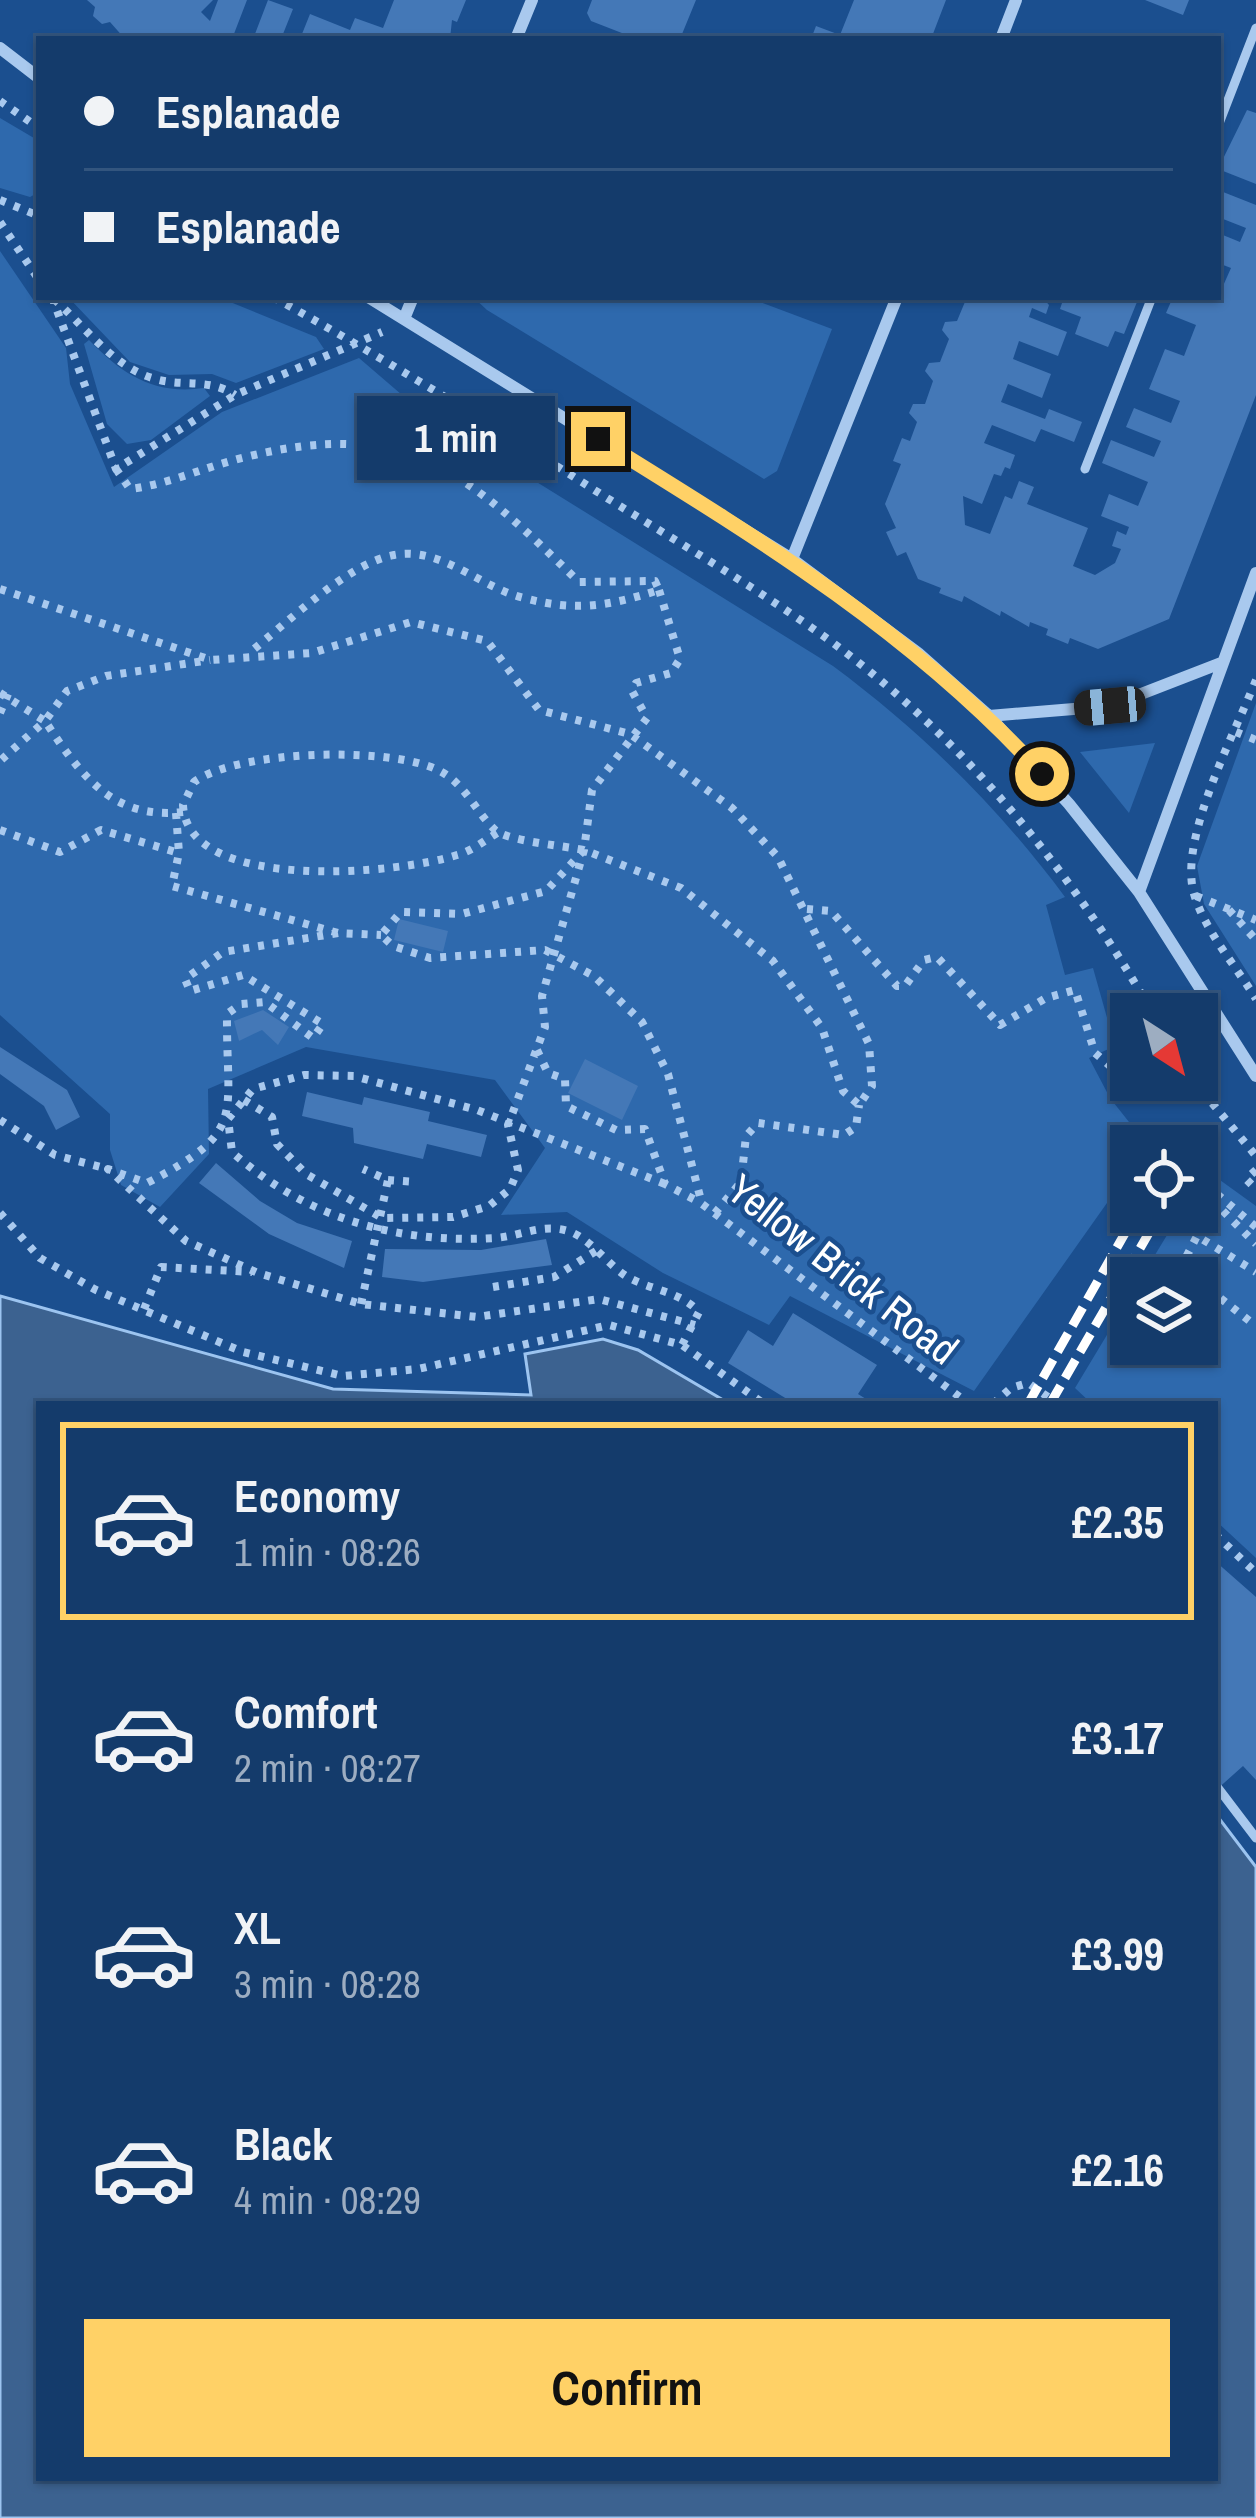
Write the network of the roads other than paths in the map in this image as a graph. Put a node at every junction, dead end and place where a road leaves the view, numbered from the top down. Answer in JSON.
{"nodes":[{"id":1,"x":532,"y":0,"type":"edge"},
{"id":2,"x":1016,"y":0,"type":"edge"},
{"id":3,"x":1256,"y":28,"type":"edge"},
{"id":4,"x":518,"y":36,"type":"edge"},
{"id":5,"x":1002,"y":36,"type":"edge"},
{"id":6,"x":0,"y":48,"type":"edge"},
{"id":7,"x":36,"y":76,"type":"edge"},
{"id":8,"x":1221,"y":118,"type":"edge"},
{"id":9,"x":373,"y":300,"type":"edge"},
{"id":10,"x":412,"y":300,"type":"edge"},
{"id":11,"x":896,"y":300,"type":"edge"},
{"id":12,"x":1151,"y":300,"type":"edge"},
{"id":13,"x":404,"y":319,"type":"junction"},
{"id":14,"x":1085,"y":469,"type":"dead end"},
{"id":15,"x":792,"y":559,"type":"junction"},
{"id":16,"x":1256,"y":573,"type":"edge"},
{"id":17,"x":1221,"y":663,"type":"junction"},
{"id":18,"x":989,"y":716,"type":"junction"},
{"id":19,"x":1138,"y":892,"type":"junction"},
{"id":20,"x":1256,"y":1076,"type":"edge"},
{"id":21,"x":1218,"y":1788,"type":"edge"},
{"id":22,"x":1256,"y":1838,"type":"edge"}],
"edges":[{"from":1,"to":4,"type":"street"},
{"from":2,"to":5,"type":"street"},
{"from":3,"to":8,"type":"lane"},
{"from":6,"to":7,"type":"street"},
{"from":9,"to":13,"type":"street"},
{"from":10,"to":13,"type":"street"},
{"from":11,"to":15,"type":"street"},
{"from":12,"to":14,"type":"lane"},
{"from":13,"to":15,"type":"street"},
{"from":15,"to":18,"type":"street"},
{"from":16,"to":17,"type":"street"},
{"from":17,"to":18,"type":"street"},
{"from":17,"to":19,"type":"street"},
{"from":18,"to":19,"type":"street"},
{"from":19,"to":20,"type":"street"},
{"from":21,"to":22,"type":"lane"}]}
